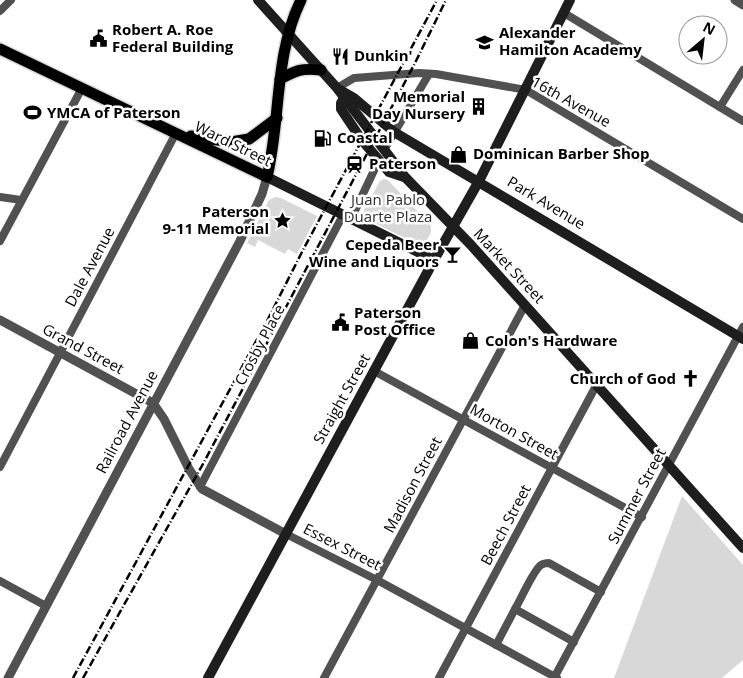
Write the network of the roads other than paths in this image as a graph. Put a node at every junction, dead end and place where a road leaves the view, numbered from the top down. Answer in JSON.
{"nodes":[{"id":1,"x":11,"y":0,"type":"edge"},
{"id":2,"x":258,"y":0,"type":"edge"},
{"id":3,"x":301,"y":0,"type":"edge"},
{"id":4,"x":570,"y":0,"type":"edge"},
{"id":5,"x":735,"y":0,"type":"edge"},
{"id":6,"x":743,"y":5,"type":"edge"},
{"id":7,"x":0,"y":11,"type":"edge"},
{"id":8,"x":564,"y":13,"type":"junction"},
{"id":9,"x":289,"y":33,"type":"junction"},
{"id":10,"x":0,"y":49,"type":"edge"},
{"id":11,"x":321,"y":70,"type":"junction"},
{"id":12,"x":743,"y":70,"type":"edge"},
{"id":13,"x":429,"y":74,"type":"junction"},
{"id":14,"x":280,"y":79,"type":"junction"},
{"id":15,"x":82,"y":88,"type":"junction"},
{"id":16,"x":337,"y":88,"type":"junction"},
{"id":17,"x":526,"y":90,"type":"junction"},
{"id":18,"x":344,"y":98,"type":"junction"},
{"id":19,"x":720,"y":107,"type":"junction"},
{"id":20,"x":277,"y":118,"type":"junction"},
{"id":21,"x":743,"y":121,"type":"edge"},
{"id":22,"x":394,"y":132,"type":"junction"},
{"id":23,"x":176,"y":133,"type":"junction"},
{"id":24,"x":384,"y":150,"type":"junction"},
{"id":25,"x":379,"y":160,"type":"junction"},
{"id":26,"x":267,"y":177,"type":"junction"},
{"id":27,"x":406,"y":177,"type":"junction"},
{"id":28,"x":479,"y":181,"type":"junction"},
{"id":29,"x":0,"y":197,"type":"edge"},
{"id":30,"x":21,"y":200,"type":"junction"},
{"id":31,"x":347,"y":217,"type":"junction"},
{"id":32,"x":743,"y":219,"type":"edge"},
{"id":33,"x":453,"y":227,"type":"junction"},
{"id":34,"x":0,"y":241,"type":"edge"},
{"id":35,"x":434,"y":260,"type":"junction"},
{"id":36,"x":525,"y":305,"type":"junction"},
{"id":37,"x":0,"y":320,"type":"edge"},
{"id":38,"x":741,"y":334,"type":"edge"},
{"id":39,"x":60,"y":352,"type":"junction"},
{"id":40,"x":374,"y":371,"type":"junction"},
{"id":41,"x":597,"y":384,"type":"junction"},
{"id":42,"x":153,"y":403,"type":"junction"},
{"id":43,"x":463,"y":420,"type":"junction"},
{"id":44,"x":670,"y":465,"type":"junction"},
{"id":45,"x":0,"y":467,"type":"edge"},
{"id":46,"x":552,"y":468,"type":"junction"},
{"id":47,"x":200,"y":487,"type":"junction"},
{"id":48,"x":642,"y":517,"type":"junction"},
{"id":49,"x":286,"y":534,"type":"junction"},
{"id":50,"x":743,"y":548,"type":"edge"},
{"id":51,"x":377,"y":580,"type":"junction"},
{"id":52,"x":0,"y":581,"type":"edge"},
{"id":53,"x":601,"y":592,"type":"junction"},
{"id":54,"x":46,"y":606,"type":"junction"},
{"id":55,"x":515,"y":609,"type":"junction"},
{"id":56,"x":466,"y":629,"type":"junction"},
{"id":57,"x":574,"y":642,"type":"junction"},
{"id":58,"x":496,"y":645,"type":"junction"},
{"id":59,"x":8,"y":678,"type":"edge"},
{"id":60,"x":208,"y":678,"type":"edge"},
{"id":61,"x":324,"y":678,"type":"edge"},
{"id":62,"x":439,"y":678,"type":"edge"},
{"id":63,"x":555,"y":678,"type":"edge"}],
"edges":[{"from":1,"to":7,"type":"street"},
{"from":2,"to":9,"type":"main road","name":"Market Street"},
{"from":3,"to":9,"type":"main road"},
{"from":4,"to":8,"type":"main road","name":"Straight Street"},
{"from":5,"to":6,"type":"street"},
{"from":8,"to":17,"type":"main road","name":"Straight Street"},
{"from":8,"to":19,"type":"street"},
{"from":9,"to":11,"type":"main road","name":"Market Street"},
{"from":9,"to":14,"type":"main road"},
{"from":10,"to":15,"type":"main road","name":"Ward Street"},
{"from":11,"to":14,"type":"main road"},
{"from":11,"to":16,"type":"main road","name":"Market Street"},
{"from":12,"to":19,"type":"street"},
{"from":13,"to":16,"type":"street","name":"16th Avenue"},
{"from":13,"to":17,"type":"street","name":"16th Avenue"},
{"from":13,"to":22,"type":"street"},
{"from":14,"to":20,"type":"main road"},
{"from":15,"to":23,"type":"main road","name":"Ward Street"},
{"from":15,"to":30,"type":"street"},
{"from":16,"to":18,"type":"main road","name":"Market Street"},
{"from":16,"to":22,"type":"main road","name":"Park Avenue"},
{"from":17,"to":28,"type":"main road","name":"Straight Street"},
{"from":17,"to":32,"type":"street","name":"16th Avenue"},
{"from":18,"to":24,"type":"main road","name":"Market Street"},
{"from":18,"to":25,"type":"main road"},
{"from":19,"to":21,"type":"street"},
{"from":20,"to":23,"type":"main road"},
{"from":20,"to":26,"type":"main road"},
{"from":22,"to":24,"type":"street"},
{"from":22,"to":28,"type":"main road","name":"Park Avenue"},
{"from":23,"to":26,"type":"main road","name":"Ward Street"},
{"from":23,"to":39,"type":"street","name":"Dale Avenue"},
{"from":24,"to":27,"type":"main road","name":"Market Street"},
{"from":25,"to":27,"type":"main road"},
{"from":25,"to":31,"type":"street","name":"Crosby Place"},
{"from":26,"to":31,"type":"main road","name":"Ward Street"},
{"from":26,"to":42,"type":"street","name":"Railroad Avenue"},
{"from":27,"to":33,"type":"main road","name":"Market Street"},
{"from":28,"to":33,"type":"main road","name":"Straight Street"},
{"from":28,"to":38,"type":"main road","name":"Park Avenue"},
{"from":29,"to":30,"type":"street"},
{"from":30,"to":34,"type":"street"},
{"from":31,"to":35,"type":"main road","name":"Ward Street"},
{"from":31,"to":47,"type":"street","name":"Crosby Place"},
{"from":33,"to":35,"type":"main road","name":"Straight Street"},
{"from":33,"to":36,"type":"main road","name":"Market Street"},
{"from":35,"to":40,"type":"main road","name":"Straight Street"},
{"from":36,"to":41,"type":"main road","name":"Market Street"},
{"from":36,"to":43,"type":"street","name":"Madison Street"},
{"from":37,"to":39,"type":"street","name":"Grand Street"},
{"from":38,"to":44,"type":"street","name":"Summer Street"},
{"from":39,"to":42,"type":"street","name":"Grand Street"},
{"from":39,"to":45,"type":"street","name":"Dale Avenue"},
{"from":40,"to":43,"type":"street","name":"Morton Street"},
{"from":40,"to":49,"type":"main road","name":"Straight Street"},
{"from":41,"to":44,"type":"main road","name":"Market Street"},
{"from":41,"to":46,"type":"street","name":"Beech Street"},
{"from":42,"to":47,"type":"street"},
{"from":42,"to":54,"type":"street","name":"Railroad Avenue"},
{"from":43,"to":46,"type":"street","name":"Morton Street"},
{"from":43,"to":51,"type":"street","name":"Madison Street"},
{"from":44,"to":48,"type":"street","name":"Summer Street"},
{"from":44,"to":50,"type":"main road","name":"Market Street"},
{"from":46,"to":48,"type":"street","name":"Morton Street"},
{"from":46,"to":56,"type":"street","name":"Beech Street"},
{"from":47,"to":49,"type":"street","name":"Essex Street"},
{"from":48,"to":53,"type":"street","name":"Summer Street"},
{"from":49,"to":51,"type":"street","name":"Essex Street"},
{"from":49,"to":60,"type":"main road","name":"Straight Street"},
{"from":51,"to":56,"type":"street","name":"Essex Street"},
{"from":51,"to":61,"type":"street","name":"Madison Street"},
{"from":52,"to":54,"type":"street"},
{"from":53,"to":55,"type":"street"},
{"from":53,"to":57,"type":"street","name":"Summer Street"},
{"from":54,"to":59,"type":"street","name":"Railroad Avenue"},
{"from":55,"to":57,"type":"street"},
{"from":55,"to":58,"type":"street"},
{"from":56,"to":58,"type":"street","name":"Essex Street"},
{"from":56,"to":62,"type":"street","name":"Beech Street"},
{"from":57,"to":63,"type":"street","name":"Summer Street"},
{"from":58,"to":63,"type":"street","name":"Essex Street"}]}
